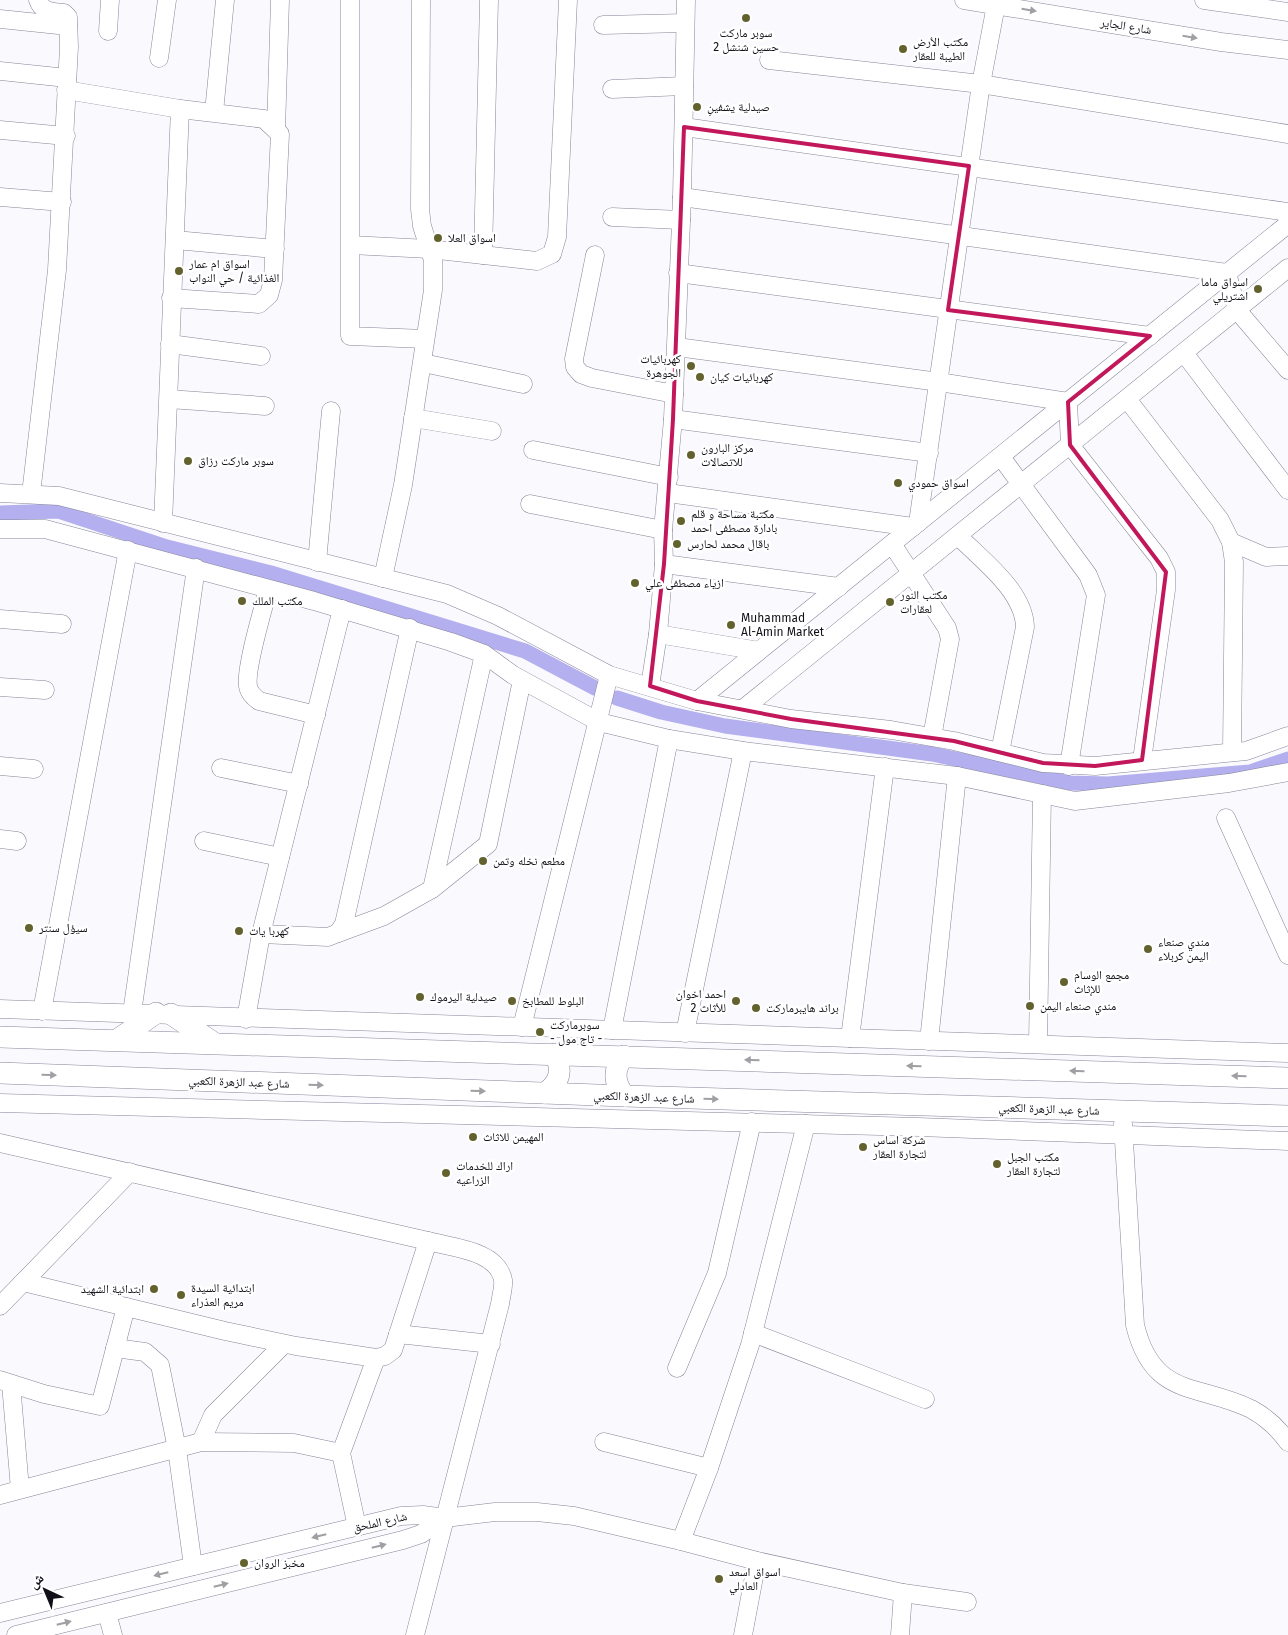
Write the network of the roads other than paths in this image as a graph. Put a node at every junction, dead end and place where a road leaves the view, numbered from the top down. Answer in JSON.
{"nodes":[{"id":1,"x":38,"y":0,"type":"edge"},
{"id":2,"x":110,"y":0,"type":"edge"},
{"id":3,"x":167,"y":0,"type":"edge"},
{"id":4,"x":225,"y":0,"type":"edge"},
{"id":5,"x":280,"y":0,"type":"edge"},
{"id":6,"x":350,"y":0,"type":"edge"},
{"id":7,"x":421,"y":0,"type":"edge"},
{"id":8,"x":489,"y":0,"type":"edge"},
{"id":9,"x":568,"y":0,"type":"edge"},
{"id":10,"x":686,"y":0,"type":"edge"},
{"id":11,"x":964,"y":0,"type":"edge"},
{"id":12,"x":1204,"y":0,"type":"edge"},
{"id":13,"x":1229,"y":2,"type":"edge"},
{"id":14,"x":996,"y":5,"type":"junction"},
{"id":15,"x":1288,"y":12,"type":"edge"},
{"id":16,"x":0,"y":19,"type":"edge"},
{"id":17,"x":685,"y":23,"type":"junction"},
{"id":18,"x":603,"y":25,"type":"dead end"},
{"id":19,"x":68,"y":26,"type":"junction"},
{"id":20,"x":108,"y":31,"type":"dead end"},
{"id":21,"x":1288,"y":50,"type":"edge"},
{"id":22,"x":159,"y":58,"type":"dead end"},
{"id":23,"x":769,"y":60,"type":"dead end"},
{"id":24,"x":0,"y":70,"type":"edge"},
{"id":25,"x":67,"y":84,"type":"junction"},
{"id":26,"x":980,"y":84,"type":"junction"},
{"id":27,"x":684,"y":86,"type":"junction"},
{"id":28,"x":612,"y":89,"type":"dead end"},
{"id":29,"x":180,"y":109,"type":"junction"},
{"id":30,"x":214,"y":112,"type":"junction"},
{"id":31,"x":684,"y":128,"type":"junction"},
{"id":32,"x":0,"y":130,"type":"edge"},
{"id":33,"x":276,"y":130,"type":"junction"},
{"id":34,"x":1288,"y":134,"type":"edge"},
{"id":35,"x":66,"y":136,"type":"junction"},
{"id":36,"x":969,"y":166,"type":"junction"},
{"id":37,"x":0,"y":196,"type":"edge"},
{"id":38,"x":682,"y":197,"type":"junction"},
{"id":39,"x":62,"y":202,"type":"junction"},
{"id":40,"x":1288,"y":212,"type":"edge"},
{"id":41,"x":612,"y":217,"type":"dead end"},
{"id":42,"x":681,"y":220,"type":"junction"},
{"id":43,"x":1288,"y":224,"type":"edge"},
{"id":44,"x":959,"y":236,"type":"junction"},
{"id":45,"x":175,"y":240,"type":"junction"},
{"id":46,"x":351,"y":245,"type":"junction"},
{"id":47,"x":274,"y":249,"type":"junction"},
{"id":48,"x":429,"y":249,"type":"junction"},
{"id":49,"x":482,"y":255,"type":"junction"},
{"id":50,"x":595,"y":255,"type":"dead end"},
{"id":51,"x":1288,"y":268,"type":"edge"},
{"id":52,"x":678,"y":273,"type":"junction"},
{"id":53,"x":1227,"y":273,"type":"junction"},
{"id":54,"x":171,"y":298,"type":"junction"},
{"id":55,"x":948,"y":310,"type":"junction"},
{"id":56,"x":1237,"y":310,"type":"junction"},
{"id":57,"x":1150,"y":336,"type":"junction"},
{"id":58,"x":425,"y":339,"type":"junction"},
{"id":59,"x":170,"y":344,"type":"junction"},
{"id":60,"x":677,"y":347,"type":"junction"},
{"id":61,"x":1184,"y":353,"type":"junction"},
{"id":62,"x":261,"y":356,"type":"dead end"},
{"id":63,"x":423,"y":363,"type":"junction"},
{"id":64,"x":1288,"y":370,"type":"edge"},
{"id":65,"x":938,"y":382,"type":"junction"},
{"id":66,"x":523,"y":384,"type":"dead end"},
{"id":67,"x":674,"y":394,"type":"junction"},
{"id":68,"x":169,"y":398,"type":"junction"},
{"id":69,"x":1127,"y":399,"type":"junction"},
{"id":70,"x":1068,"y":402,"type":"junction"},
{"id":71,"x":265,"y":406,"type":"dead end"},
{"id":72,"x":331,"y":412,"type":"dead end"},
{"id":73,"x":413,"y":418,"type":"junction"},
{"id":74,"x":673,"y":419,"type":"junction"},
{"id":75,"x":492,"y":431,"type":"dead end"},
{"id":76,"x":1070,"y":445,"type":"junction"},
{"id":77,"x":533,"y":450,"type":"dead end"},
{"id":78,"x":929,"y":453,"type":"junction"},
{"id":79,"x":1000,"y":457,"type":"junction"},
{"id":80,"x":1022,"y":484,"type":"junction"},
{"id":81,"x":669,"y":485,"type":"junction"},
{"id":82,"x":1288,"y":490,"type":"edge"},
{"id":83,"x":0,"y":493,"type":"edge"},
{"id":84,"x":31,"y":494,"type":"junction"},
{"id":85,"x":530,"y":504,"type":"dead end"},
{"id":86,"x":163,"y":523,"type":"junction"},
{"id":87,"x":916,"y":525,"type":"junction"},
{"id":88,"x":0,"y":529,"type":"edge"},
{"id":89,"x":664,"y":530,"type":"junction"},
{"id":90,"x":958,"y":536,"type":"junction"},
{"id":91,"x":1231,"y":542,"type":"junction"},
{"id":92,"x":892,"y":544,"type":"junction"},
{"id":93,"x":128,"y":550,"type":"junction"},
{"id":94,"x":1288,"y":556,"type":"edge"},
{"id":95,"x":317,"y":562,"type":"junction"},
{"id":96,"x":664,"y":564,"type":"junction"},
{"id":97,"x":196,"y":568,"type":"junction"},
{"id":98,"x":912,"y":573,"type":"junction"},
{"id":99,"x":384,"y":578,"type":"junction"},
{"id":100,"x":839,"y":587,"type":"junction"},
{"id":101,"x":268,"y":590,"type":"junction"},
{"id":102,"x":342,"y":609,"type":"junction"},
{"id":103,"x":0,"y":619,"type":"edge"},
{"id":104,"x":62,"y":624,"type":"dead end"},
{"id":105,"x":410,"y":628,"type":"junction"},
{"id":106,"x":658,"y":634,"type":"junction"},
{"id":107,"x":759,"y":652,"type":"junction"},
{"id":108,"x":484,"y":654,"type":"junction"},
{"id":109,"x":609,"y":675,"type":"junction"},
{"id":110,"x":522,"y":680,"type":"junction"},
{"id":111,"x":650,"y":686,"type":"junction"},
{"id":112,"x":0,"y":687,"type":"edge"},
{"id":113,"x":45,"y":690,"type":"dead end"},
{"id":114,"x":697,"y":700,"type":"junction"},
{"id":115,"x":743,"y":709,"type":"junction"},
{"id":116,"x":316,"y":715,"type":"junction"},
{"id":117,"x":599,"y":722,"type":"junction"},
{"id":118,"x":1288,"y":736,"type":"edge"},
{"id":119,"x":932,"y":737,"type":"junction"},
{"id":120,"x":669,"y":740,"type":"junction"},
{"id":121,"x":743,"y":751,"type":"junction"},
{"id":122,"x":1000,"y":752,"type":"junction"},
{"id":123,"x":1232,"y":752,"type":"junction"},
{"id":124,"x":1142,"y":760,"type":"junction"},
{"id":125,"x":0,"y":766,"type":"edge"},
{"id":126,"x":1069,"y":766,"type":"junction"},
{"id":127,"x":221,"y":768,"type":"dead end"},
{"id":128,"x":885,"y":768,"type":"junction"},
{"id":129,"x":34,"y":769,"type":"dead end"},
{"id":130,"x":1288,"y":772,"type":"edge"},
{"id":131,"x":957,"y":776,"type":"junction"},
{"id":132,"x":299,"y":784,"type":"junction"},
{"id":133,"x":1042,"y":794,"type":"junction"},
{"id":134,"x":1226,"y":818,"type":"dead end"},
{"id":135,"x":204,"y":842,"type":"dead end"},
{"id":136,"x":280,"y":858,"type":"junction"},
{"id":137,"x":432,"y":888,"type":"junction"},
{"id":138,"x":338,"y":933,"type":"junction"},
{"id":139,"x":262,"y":934,"type":"junction"},
{"id":140,"x":1288,"y":955,"type":"edge"},
{"id":141,"x":0,"y":1009,"type":"edge"},
{"id":142,"x":42,"y":1011,"type":"junction"},
{"id":143,"x":132,"y":1013,"type":"junction"},
{"id":144,"x":164,"y":1014,"type":"junction"},
{"id":145,"x":246,"y":1019,"type":"junction"},
{"id":146,"x":522,"y":1027,"type":"junction"},
{"id":147,"x":612,"y":1030,"type":"junction"},
{"id":148,"x":685,"y":1032,"type":"junction"},
{"id":149,"x":0,"y":1036,"type":"edge"},
{"id":150,"x":850,"y":1038,"type":"junction"},
{"id":151,"x":117,"y":1040,"type":"junction"},
{"id":152,"x":929,"y":1042,"type":"junction"},
{"id":153,"x":214,"y":1043,"type":"junction"},
{"id":154,"x":1038,"y":1044,"type":"junction"},
{"id":155,"x":1288,"y":1053,"type":"edge"},
{"id":156,"x":555,"y":1054,"type":"junction"},
{"id":157,"x":624,"y":1056,"type":"junction"},
{"id":158,"x":0,"y":1074,"type":"edge"},
{"id":159,"x":1288,"y":1078,"type":"edge"},
{"id":160,"x":545,"y":1093,"type":"junction"},
{"id":161,"x":625,"y":1096,"type":"junction"},
{"id":162,"x":0,"y":1103,"type":"edge"},
{"id":163,"x":1122,"y":1111,"type":"junction"},
{"id":164,"x":1288,"y":1116,"type":"edge"},
{"id":165,"x":752,"y":1122,"type":"junction"},
{"id":166,"x":806,"y":1124,"type":"junction"},
{"id":167,"x":1123,"y":1135,"type":"junction"},
{"id":168,"x":1288,"y":1141,"type":"edge"},
{"id":169,"x":0,"y":1143,"type":"edge"},
{"id":170,"x":130,"y":1172,"type":"junction"},
{"id":171,"x":428,"y":1241,"type":"junction"},
{"id":172,"x":23,"y":1282,"type":"junction"},
{"id":173,"x":0,"y":1306,"type":"edge"},
{"id":174,"x":126,"y":1307,"type":"junction"},
{"id":175,"x":753,"y":1333,"type":"junction"},
{"id":176,"x":398,"y":1334,"type":"junction"},
{"id":177,"x":284,"y":1344,"type":"junction"},
{"id":178,"x":491,"y":1344,"type":"junction"},
{"id":179,"x":115,"y":1348,"type":"junction"},
{"id":180,"x":376,"y":1358,"type":"junction"},
{"id":181,"x":677,"y":1368,"type":"dead end"},
{"id":182,"x":5,"y":1382,"type":"edge"},
{"id":183,"x":925,"y":1399,"type":"dead end"},
{"id":184,"x":201,"y":1442,"type":"junction"},
{"id":185,"x":604,"y":1442,"type":"dead end"},
{"id":186,"x":1288,"y":1442,"type":"edge"},
{"id":187,"x":177,"y":1449,"type":"junction"},
{"id":188,"x":341,"y":1454,"type":"junction"},
{"id":189,"x":709,"y":1468,"type":"junction"},
{"id":190,"x":20,"y":1489,"type":"junction"},
{"id":191,"x":0,"y":1495,"type":"edge"},
{"id":192,"x":445,"y":1518,"type":"junction"},
{"id":193,"x":357,"y":1527,"type":"junction"},
{"id":194,"x":681,"y":1541,"type":"junction"},
{"id":195,"x":756,"y":1562,"type":"junction"},
{"id":196,"x":193,"y":1566,"type":"junction"},
{"id":197,"x":903,"y":1593,"type":"junction"},
{"id":198,"x":967,"y":1602,"type":"dead end"},
{"id":199,"x":0,"y":1613,"type":"edge"},
{"id":200,"x":108,"y":1613,"type":"junction"},
{"id":201,"x":16,"y":1635,"type":"edge"},
{"id":202,"x":113,"y":1635,"type":"edge"},
{"id":203,"x":415,"y":1635,"type":"edge"},
{"id":204,"x":743,"y":1635,"type":"edge"},
{"id":205,"x":900,"y":1635,"type":"edge"}],
"edges":[{"from":1,"to":19,"type":"street"},
{"from":2,"to":20,"type":"street"},
{"from":3,"to":22,"type":"street"},
{"from":4,"to":30,"type":"street"},
{"from":5,"to":33,"type":"street"},
{"from":6,"to":46,"type":"street"},
{"from":7,"to":48,"type":"street"},
{"from":8,"to":49,"type":"street"},
{"from":9,"to":49,"type":"street"},
{"from":10,"to":17,"type":"street"},
{"from":11,"to":14,"type":"street","name":"شارع الجاير"},
{"from":12,"to":13,"type":"street"},
{"from":13,"to":15,"type":"street"},
{"from":14,"to":21,"type":"street","name":"شارع الجاير","one_way":true},
{"from":14,"to":26,"type":"street"},
{"from":16,"to":19,"type":"street"},
{"from":17,"to":18,"type":"street"},
{"from":17,"to":27,"type":"street"},
{"from":19,"to":25,"type":"street"},
{"from":23,"to":26,"type":"street"},
{"from":24,"to":25,"type":"street"},
{"from":25,"to":29,"type":"street"},
{"from":25,"to":35,"type":"street"},
{"from":26,"to":34,"type":"street"},
{"from":26,"to":36,"type":"street"},
{"from":27,"to":28,"type":"street"},
{"from":27,"to":31,"type":"street"},
{"from":29,"to":30,"type":"street"},
{"from":29,"to":45,"type":"street"},
{"from":30,"to":33,"type":"street"},
{"from":31,"to":36,"type":"street"},
{"from":31,"to":38,"type":"street"},
{"from":32,"to":35,"type":"street"},
{"from":33,"to":47,"type":"street"},
{"from":35,"to":39,"type":"street"},
{"from":36,"to":40,"type":"street"},
{"from":36,"to":44,"type":"street"},
{"from":37,"to":39,"type":"street"},
{"from":38,"to":42,"type":"street"},
{"from":38,"to":44,"type":"street"},
{"from":39,"to":84,"type":"street"},
{"from":41,"to":42,"type":"street"},
{"from":42,"to":52,"type":"street"},
{"from":43,"to":53,"type":"street"},
{"from":44,"to":53,"type":"street"},
{"from":44,"to":55,"type":"street"},
{"from":45,"to":47,"type":"street"},
{"from":45,"to":54,"type":"street"},
{"from":46,"to":48,"type":"street"},
{"from":46,"to":58,"type":"street"},
{"from":47,"to":54,"type":"street"},
{"from":48,"to":49,"type":"street"},
{"from":48,"to":58,"type":"street"},
{"from":50,"to":67,"type":"street"},
{"from":51,"to":56,"type":"street"},
{"from":52,"to":55,"type":"street"},
{"from":52,"to":60,"type":"street"},
{"from":53,"to":56,"type":"street"},
{"from":53,"to":57,"type":"street"},
{"from":54,"to":59,"type":"street"},
{"from":55,"to":57,"type":"street"},
{"from":55,"to":65,"type":"street"},
{"from":56,"to":61,"type":"street"},
{"from":56,"to":64,"type":"street"},
{"from":57,"to":70,"type":"street"},
{"from":58,"to":63,"type":"street"},
{"from":59,"to":62,"type":"street"},
{"from":59,"to":68,"type":"street"},
{"from":60,"to":65,"type":"street"},
{"from":60,"to":67,"type":"street"},
{"from":61,"to":69,"type":"street"},
{"from":61,"to":82,"type":"street"},
{"from":63,"to":66,"type":"street"},
{"from":63,"to":73,"type":"street"},
{"from":65,"to":70,"type":"street"},
{"from":65,"to":78,"type":"street"},
{"from":67,"to":74,"type":"street"},
{"from":68,"to":71,"type":"street"},
{"from":68,"to":86,"type":"street"},
{"from":69,"to":76,"type":"street"},
{"from":69,"to":91,"type":"street"},
{"from":70,"to":76,"type":"street"},
{"from":70,"to":79,"type":"street"},
{"from":72,"to":95,"type":"street"},
{"from":73,"to":75,"type":"street"},
{"from":73,"to":99,"type":"street"},
{"from":74,"to":78,"type":"street"},
{"from":74,"to":81,"type":"street"},
{"from":76,"to":80,"type":"street"},
{"from":76,"to":124,"type":"street"},
{"from":77,"to":81,"type":"street"},
{"from":78,"to":87,"type":"street"},
{"from":79,"to":80,"type":"street"},
{"from":79,"to":87,"type":"street"},
{"from":80,"to":90,"type":"street"},
{"from":80,"to":126,"type":"street"},
{"from":81,"to":87,"type":"street"},
{"from":81,"to":89,"type":"street"},
{"from":83,"to":84,"type":"street"},
{"from":84,"to":86,"type":"street"},
{"from":85,"to":89,"type":"street"},
{"from":86,"to":95,"type":"street"},
{"from":87,"to":92,"type":"street"},
{"from":88,"to":93,"type":"street"},
{"from":89,"to":96,"type":"street"},
{"from":90,"to":98,"type":"street"},
{"from":90,"to":122,"type":"street"},
{"from":91,"to":94,"type":"street"},
{"from":91,"to":123,"type":"street"},
{"from":92,"to":98,"type":"street"},
{"from":92,"to":100,"type":"street"},
{"from":93,"to":97,"type":"street"},
{"from":93,"to":142,"type":"street"},
{"from":95,"to":99,"type":"street"},
{"from":96,"to":100,"type":"street"},
{"from":96,"to":106,"type":"street"},
{"from":97,"to":101,"type":"street"},
{"from":97,"to":143,"type":"street"},
{"from":98,"to":115,"type":"street"},
{"from":98,"to":119,"type":"street"},
{"from":99,"to":109,"type":"street"},
{"from":100,"to":107,"type":"street"},
{"from":101,"to":102,"type":"street"},
{"from":101,"to":116,"type":"street"},
{"from":102,"to":105,"type":"street"},
{"from":102,"to":116,"type":"street"},
{"from":103,"to":104,"type":"street"},
{"from":105,"to":108,"type":"street"},
{"from":105,"to":138,"type":"street"},
{"from":106,"to":107,"type":"street"},
{"from":106,"to":111,"type":"street"},
{"from":107,"to":114,"type":"street"},
{"from":108,"to":110,"type":"street"},
{"from":108,"to":137,"type":"street"},
{"from":109,"to":111,"type":"street"},
{"from":109,"to":117,"type":"street"},
{"from":110,"to":117,"type":"street"},
{"from":110,"to":137,"type":"street"},
{"from":111,"to":114,"type":"street"},
{"from":112,"to":113,"type":"street"},
{"from":114,"to":115,"type":"street"},
{"from":115,"to":119,"type":"street"},
{"from":116,"to":132,"type":"street"},
{"from":117,"to":120,"type":"street"},
{"from":117,"to":146,"type":"street"},
{"from":118,"to":123,"type":"street"},
{"from":119,"to":122,"type":"street"},
{"from":120,"to":121,"type":"street"},
{"from":120,"to":147,"type":"street"},
{"from":121,"to":128,"type":"street"},
{"from":121,"to":148,"type":"street"},
{"from":122,"to":126,"type":"street"},
{"from":123,"to":124,"type":"street"},
{"from":124,"to":126,"type":"street"},
{"from":125,"to":129,"type":"street"},
{"from":127,"to":132,"type":"street"},
{"from":128,"to":131,"type":"street"},
{"from":128,"to":150,"type":"street"},
{"from":130,"to":133,"type":"street"},
{"from":131,"to":133,"type":"street"},
{"from":131,"to":152,"type":"street"},
{"from":132,"to":136,"type":"street"},
{"from":133,"to":154,"type":"street"},
{"from":134,"to":140,"type":"street"},
{"from":135,"to":136,"type":"street"},
{"from":136,"to":139,"type":"street"},
{"from":137,"to":138,"type":"street"},
{"from":138,"to":139,"type":"street"},
{"from":139,"to":145,"type":"street"},
{"from":141,"to":142,"type":"street"},
{"from":142,"to":143,"type":"street"},
{"from":143,"to":144,"type":"street"},
{"from":144,"to":145,"type":"street"},
{"from":144,"to":151,"type":"main road"},
{"from":144,"to":153,"type":"main road"},
{"from":145,"to":146,"type":"street"},
{"from":146,"to":147,"type":"street"},
{"from":147,"to":148,"type":"street"},
{"from":148,"to":150,"type":"street"},
{"from":149,"to":151,"type":"main road"},
{"from":150,"to":152,"type":"street"},
{"from":151,"to":153,"type":"main road"},
{"from":152,"to":154,"type":"street"},
{"from":153,"to":156,"type":"main road"},
{"from":154,"to":155,"type":"street"},
{"from":156,"to":157,"type":"main road"},
{"from":156,"to":160,"type":"main road"},
{"from":159,"to":157,"type":"main road","one_way":true},
{"from":157,"to":161,"type":"main road"},
{"from":158,"to":160,"type":"main road","name":"شارع عبد الزهرة الكعبي","one_way":true},
{"from":160,"to":161,"type":"main road","name":"شارع عبد الزهرة الكعبي"},
{"from":161,"to":163,"type":"main road","name":"شارع عبد الزهرة الكعبي","one_way":true},
{"from":162,"to":165,"type":"street"},
{"from":163,"to":164,"type":"main road","name":"شارع عبد الزهرة الكعبي"},
{"from":163,"to":167,"type":"street"},
{"from":165,"to":166,"type":"street"},
{"from":165,"to":181,"type":"street"},
{"from":166,"to":167,"type":"street"},
{"from":166,"to":175,"type":"street"},
{"from":167,"to":168,"type":"street"},
{"from":167,"to":186,"type":"street"},
{"from":169,"to":170,"type":"street"},
{"from":170,"to":171,"type":"street"},
{"from":170,"to":172,"type":"street"},
{"from":171,"to":176,"type":"street"},
{"from":171,"to":178,"type":"street"},
{"from":172,"to":173,"type":"street"},
{"from":172,"to":174,"type":"street"},
{"from":174,"to":177,"type":"street"},
{"from":174,"to":179,"type":"street"},
{"from":175,"to":183,"type":"street"},
{"from":175,"to":189,"type":"street"},
{"from":176,"to":178,"type":"street"},
{"from":176,"to":180,"type":"street"},
{"from":177,"to":180,"type":"street"},
{"from":177,"to":184,"type":"street"},
{"from":178,"to":192,"type":"street"},
{"from":179,"to":182,"type":"street"},
{"from":179,"to":187,"type":"street"},
{"from":180,"to":188,"type":"street"},
{"from":182,"to":190,"type":"street"},
{"from":184,"to":187,"type":"street"},
{"from":184,"to":188,"type":"street"},
{"from":185,"to":189,"type":"street"},
{"from":187,"to":190,"type":"street"},
{"from":187,"to":196,"type":"street"},
{"from":188,"to":193,"type":"street"},
{"from":189,"to":194,"type":"street"},
{"from":190,"to":191,"type":"street"},
{"from":192,"to":193,"type":"street","name":"شارع الملحق"},
{"from":192,"to":194,"type":"street"},
{"from":200,"to":192,"type":"street","name":"شارع الملحق","one_way":true},
{"from":192,"to":203,"type":"street"},
{"from":193,"to":196,"type":"street","name":"شارع الملحق","one_way":true},
{"from":194,"to":195,"type":"street"},
{"from":195,"to":197,"type":"street"},
{"from":195,"to":204,"type":"street"},
{"from":196,"to":199,"type":"street","name":"شارع الملحق","one_way":true},
{"from":197,"to":198,"type":"street"},
{"from":197,"to":205,"type":"street"},
{"from":201,"to":200,"type":"street","name":"شارع الملحق","one_way":true},
{"from":200,"to":202,"type":"street"}]}
